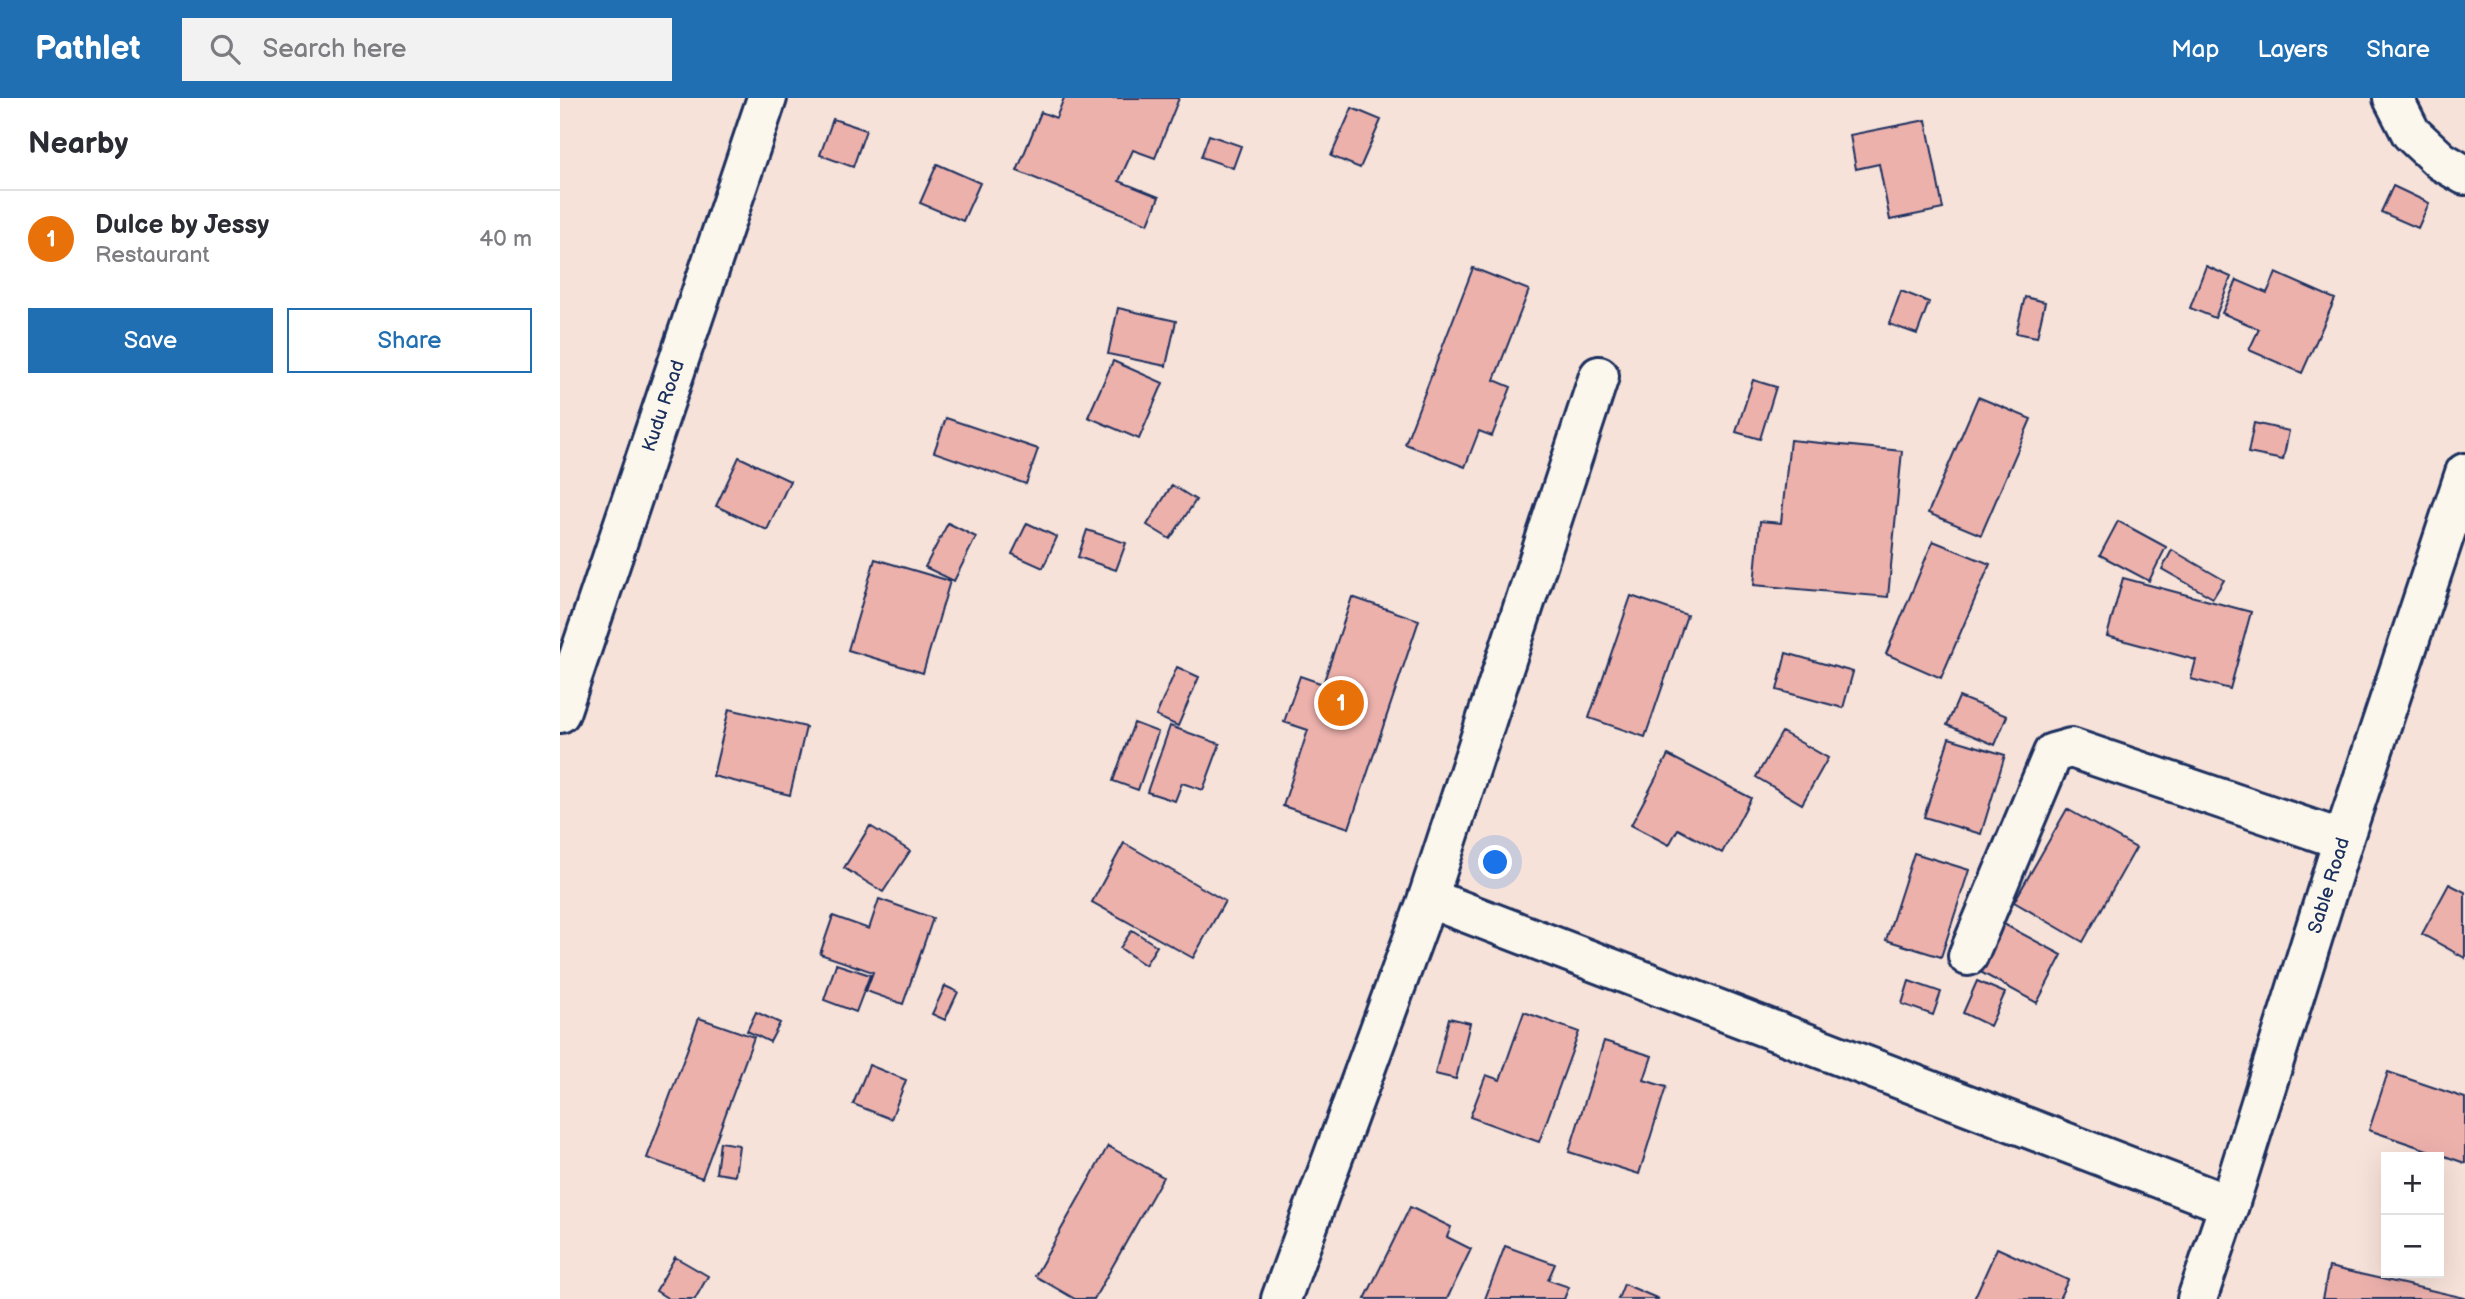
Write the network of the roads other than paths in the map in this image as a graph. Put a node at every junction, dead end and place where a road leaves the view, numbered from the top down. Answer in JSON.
{"nodes":[{"id":1,"x":767,"y":98,"type":"edge"},
{"id":2,"x":2393,"y":98,"type":"edge"},
{"id":3,"x":2465,"y":175,"type":"edge"},
{"id":4,"x":1599,"y":376,"type":"dead end"},
{"id":5,"x":2465,"y":473,"type":"edge"},
{"id":6,"x":560,"y":713,"type":"edge"},
{"id":7,"x":2343,"y":840,"type":"junction"},
{"id":8,"x":1428,"y":898,"type":"junction"},
{"id":9,"x":1968,"y":956,"type":"dead end"},
{"id":10,"x":2229,"y":1205,"type":"junction"},
{"id":11,"x":1281,"y":1299,"type":"edge"},
{"id":12,"x":2197,"y":1299,"type":"edge"}],
"edges":[{"from":1,"to":6,"type":"street","name":"Kudu Road"},
{"from":2,"to":3,"type":"street"},
{"from":4,"to":8,"type":"street"},
{"from":5,"to":7,"type":"street","name":"Sable Road"},
{"from":7,"to":9,"type":"street"},
{"from":7,"to":10,"type":"street","name":"Sable Road"},
{"from":8,"to":10,"type":"street"},
{"from":8,"to":11,"type":"street"},
{"from":10,"to":12,"type":"street","name":"Sable Road"}]}
